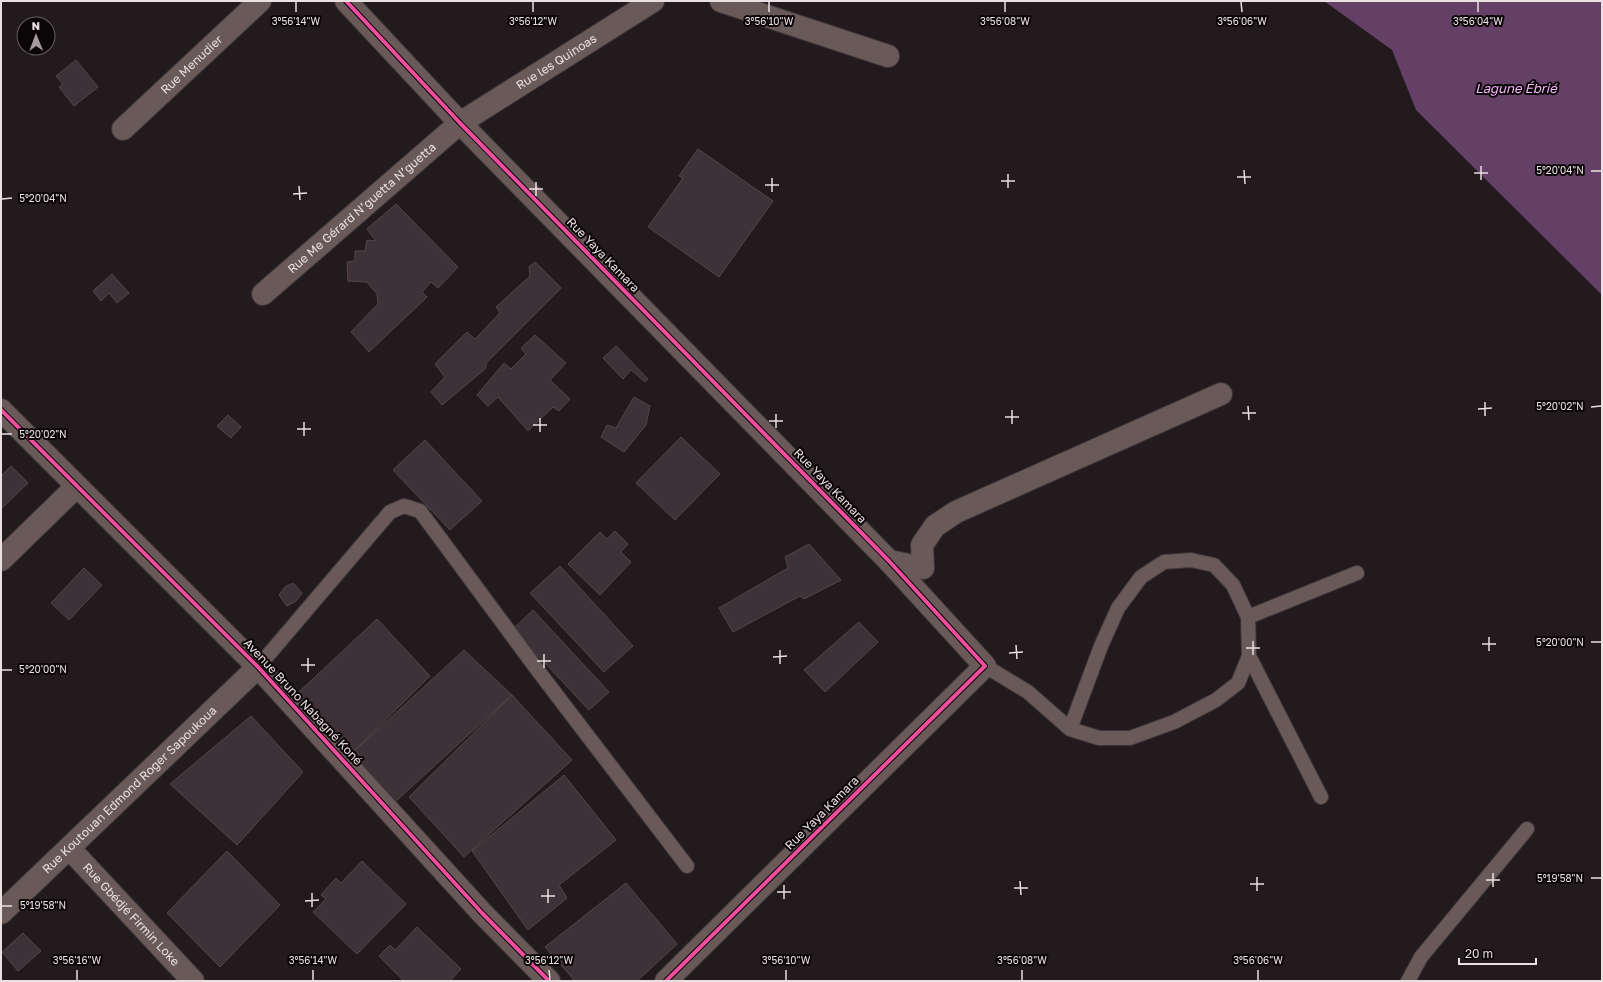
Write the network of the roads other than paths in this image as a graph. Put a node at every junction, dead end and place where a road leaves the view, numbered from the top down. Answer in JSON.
{"nodes":[{"id":1,"x":260,"y":1,"type":"edge"},
{"id":2,"x":346,"y":1,"type":"edge"},
{"id":3,"x":653,"y":1,"type":"edge"},
{"id":4,"x":721,"y":1,"type":"edge"},
{"id":5,"x":888,"y":56,"type":"dead end"},
{"id":6,"x":460,"y":122,"type":"junction"},
{"id":7,"x":123,"y":129,"type":"dead end"},
{"id":8,"x":263,"y":294,"type":"dead end"},
{"id":9,"x":1221,"y":394,"type":"dead end"},
{"id":10,"x":1,"y":410,"type":"edge"},
{"id":11,"x":76,"y":487,"type":"junction"},
{"id":12,"x":1,"y":560,"type":"edge"},
{"id":13,"x":889,"y":561,"type":"junction"},
{"id":14,"x":1357,"y":573,"type":"dead end"},
{"id":15,"x":1248,"y":617,"type":"junction"},
{"id":16,"x":1248,"y":656,"type":"junction"},
{"id":17,"x":985,"y":666,"type":"junction"},
{"id":18,"x":258,"y":668,"type":"junction"},
{"id":19,"x":1070,"y":729,"type":"junction"},
{"id":20,"x":1321,"y":797,"type":"dead end"},
{"id":21,"x":1527,"y":829,"type":"dead end"},
{"id":22,"x":69,"y":848,"type":"junction"},
{"id":23,"x":687,"y":866,"type":"dead end"},
{"id":24,"x":1,"y":913,"type":"edge"},
{"id":25,"x":193,"y":981,"type":"edge"},
{"id":26,"x":549,"y":981,"type":"edge"},
{"id":27,"x":666,"y":981,"type":"edge"},
{"id":28,"x":1408,"y":981,"type":"edge"}],
"edges":[{"from":1,"to":7,"type":"street","name":"Rue Menudier"},
{"from":2,"to":6,"type":"street","name":"Rue Yaya Kamara"},
{"from":3,"to":6,"type":"street","name":"Rue les Quinoas"},
{"from":4,"to":5,"type":"street"},
{"from":6,"to":8,"type":"street","name":"Rue Me Gérard N’guetta N’guetta"},
{"from":6,"to":13,"type":"street","name":"Rue Yaya Kamara"},
{"from":9,"to":13,"type":"street"},
{"from":10,"to":11,"type":"street","name":"Avenue Bruno Nabagné Koné"},
{"from":11,"to":12,"type":"street"},
{"from":11,"to":18,"type":"street","name":"Avenue Bruno Nabagné Koné"},
{"from":13,"to":17,"type":"street","name":"Rue Yaya Kamara"},
{"from":14,"to":15,"type":"lane"},
{"from":15,"to":16,"type":"lane"},
{"from":15,"to":19,"type":"lane"},
{"from":16,"to":19,"type":"lane"},
{"from":16,"to":20,"type":"lane"},
{"from":17,"to":19,"type":"lane"},
{"from":17,"to":27,"type":"street","name":"Rue Yaya Kamara"},
{"from":18,"to":22,"type":"street","name":"Rue Koutouan Edmond Roger Sapoukoua"},
{"from":18,"to":23,"type":"lane"},
{"from":18,"to":26,"type":"street","name":"Avenue Bruno Nabagné Koné"},
{"from":21,"to":28,"type":"lane"},
{"from":22,"to":24,"type":"street","name":"Rue Koutouan Edmond Roger Sapoukoua"},
{"from":22,"to":25,"type":"street","name":"Rue Gbédjé Firmin Loke"}]}
